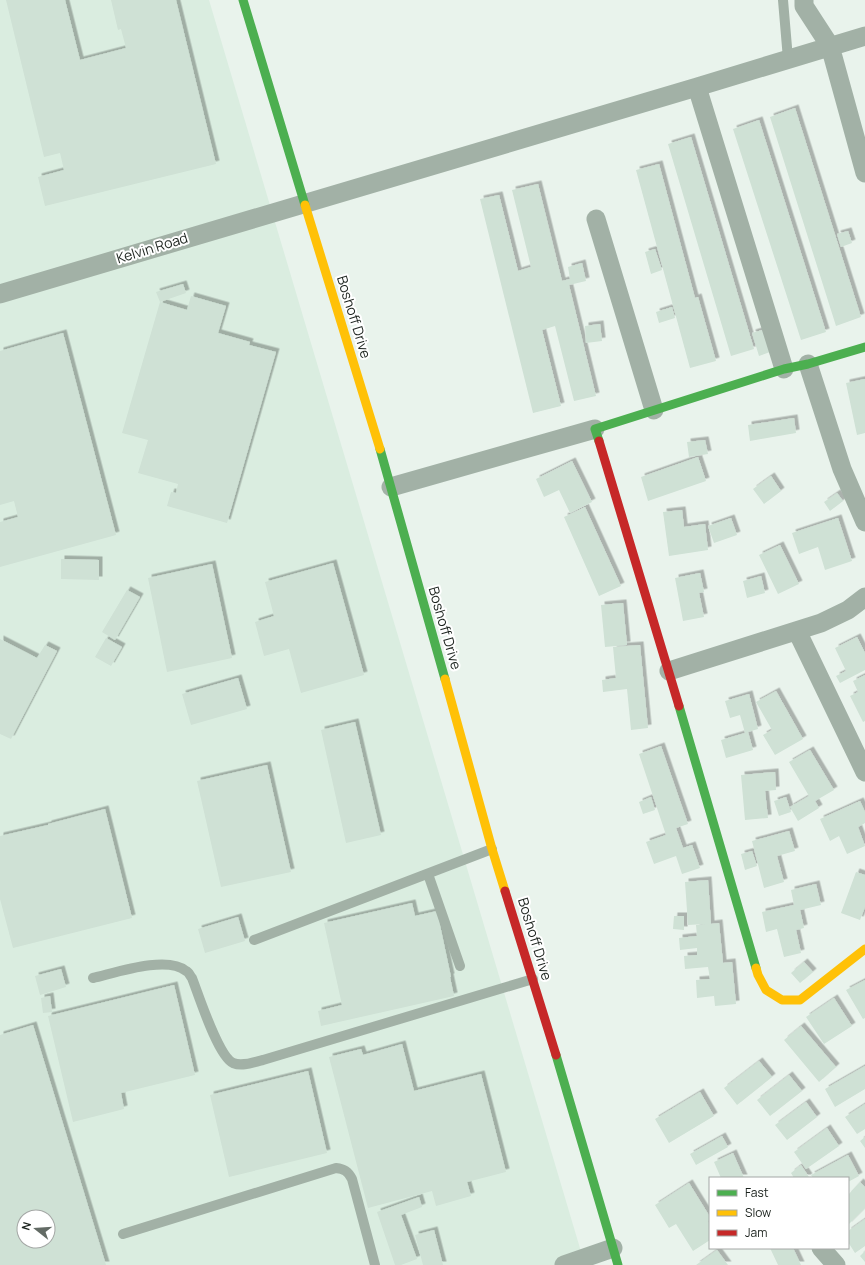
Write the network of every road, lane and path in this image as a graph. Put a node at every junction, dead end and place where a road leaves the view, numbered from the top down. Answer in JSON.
{"nodes":[{"id":1,"x":243,"y":0,"type":"edge"},
{"id":2,"x":783,"y":0,"type":"edge"},
{"id":3,"x":804,"y":0,"type":"edge"},
{"id":4,"x":865,"y":36,"type":"edge"},
{"id":5,"x":830,"y":46,"type":"junction"},
{"id":6,"x":788,"y":59,"type":"junction"},
{"id":7,"x":697,"y":87,"type":"junction"},
{"id":8,"x":865,"y":174,"type":"edge"},
{"id":9,"x":305,"y":202,"type":"junction"},
{"id":10,"x":596,"y":218,"type":"dead end"},
{"id":11,"x":0,"y":294,"type":"edge"},
{"id":12,"x":865,"y":347,"type":"edge"},
{"id":13,"x":808,"y":364,"type":"junction"},
{"id":14,"x":784,"y":369,"type":"junction"},
{"id":15,"x":654,"y":410,"type":"junction"},
{"id":16,"x":595,"y":428,"type":"junction"},
{"id":17,"x":391,"y":487,"type":"junction"},
{"id":18,"x":865,"y":522,"type":"edge"},
{"id":19,"x":865,"y":597,"type":"edge"},
{"id":20,"x":797,"y":630,"type":"junction"},
{"id":21,"x":669,"y":671,"type":"junction"},
{"id":22,"x":865,"y":772,"type":"edge"},
{"id":23,"x":492,"y":849,"type":"junction"},
{"id":24,"x":428,"y":874,"type":"junction"},
{"id":25,"x":254,"y":940,"type":"dead end"},
{"id":26,"x":865,"y":949,"type":"edge"},
{"id":27,"x":460,"y":966,"type":"dead end"},
{"id":28,"x":93,"y":978,"type":"dead end"},
{"id":29,"x":533,"y":978,"type":"junction"},
{"id":30,"x":123,"y":1234,"type":"dead end"},
{"id":31,"x":822,"y":1249,"type":"edge"},
{"id":32,"x":615,"y":1256,"type":"edge"},
{"id":33,"x":375,"y":1265,"type":"edge"},
{"id":34,"x":564,"y":1265,"type":"edge"},
{"id":35,"x":836,"y":1265,"type":"edge"}],
"edges":[{"from":1,"to":9,"type":"main road","name":"Boshoff Drive"},
{"from":2,"to":6,"type":"lane"},
{"from":3,"to":5,"type":"street"},
{"from":4,"to":5,"type":"street","name":"Kelvin Road"},
{"from":5,"to":6,"type":"street","name":"Kelvin Road"},
{"from":5,"to":8,"type":"street"},
{"from":6,"to":7,"type":"street","name":"Kelvin Road"},
{"from":7,"to":9,"type":"street","name":"Kelvin Road"},
{"from":7,"to":14,"type":"street"},
{"from":9,"to":11,"type":"street","name":"Kelvin Road"},
{"from":9,"to":17,"type":"main road","name":"Boshoff Drive"},
{"from":10,"to":15,"type":"street"},
{"from":12,"to":13,"type":"main road"},
{"from":13,"to":14,"type":"main road"},
{"from":13,"to":18,"type":"street"},
{"from":14,"to":15,"type":"main road"},
{"from":15,"to":16,"type":"main road"},
{"from":16,"to":17,"type":"street"},
{"from":16,"to":21,"type":"main road"},
{"from":17,"to":23,"type":"main road","name":"Boshoff Drive"},
{"from":19,"to":20,"type":"street"},
{"from":20,"to":21,"type":"street"},
{"from":20,"to":22,"type":"street"},
{"from":21,"to":26,"type":"main road"},
{"from":23,"to":24,"type":"lane"},
{"from":23,"to":29,"type":"main road","name":"Boshoff Drive"},
{"from":24,"to":25,"type":"lane"},
{"from":24,"to":27,"type":"lane"},
{"from":28,"to":29,"type":"lane"},
{"from":29,"to":32,"type":"main road","name":"Boshoff Drive"},
{"from":30,"to":33,"type":"lane"},
{"from":31,"to":35,"type":"street"},
{"from":32,"to":34,"type":"street"}]}
